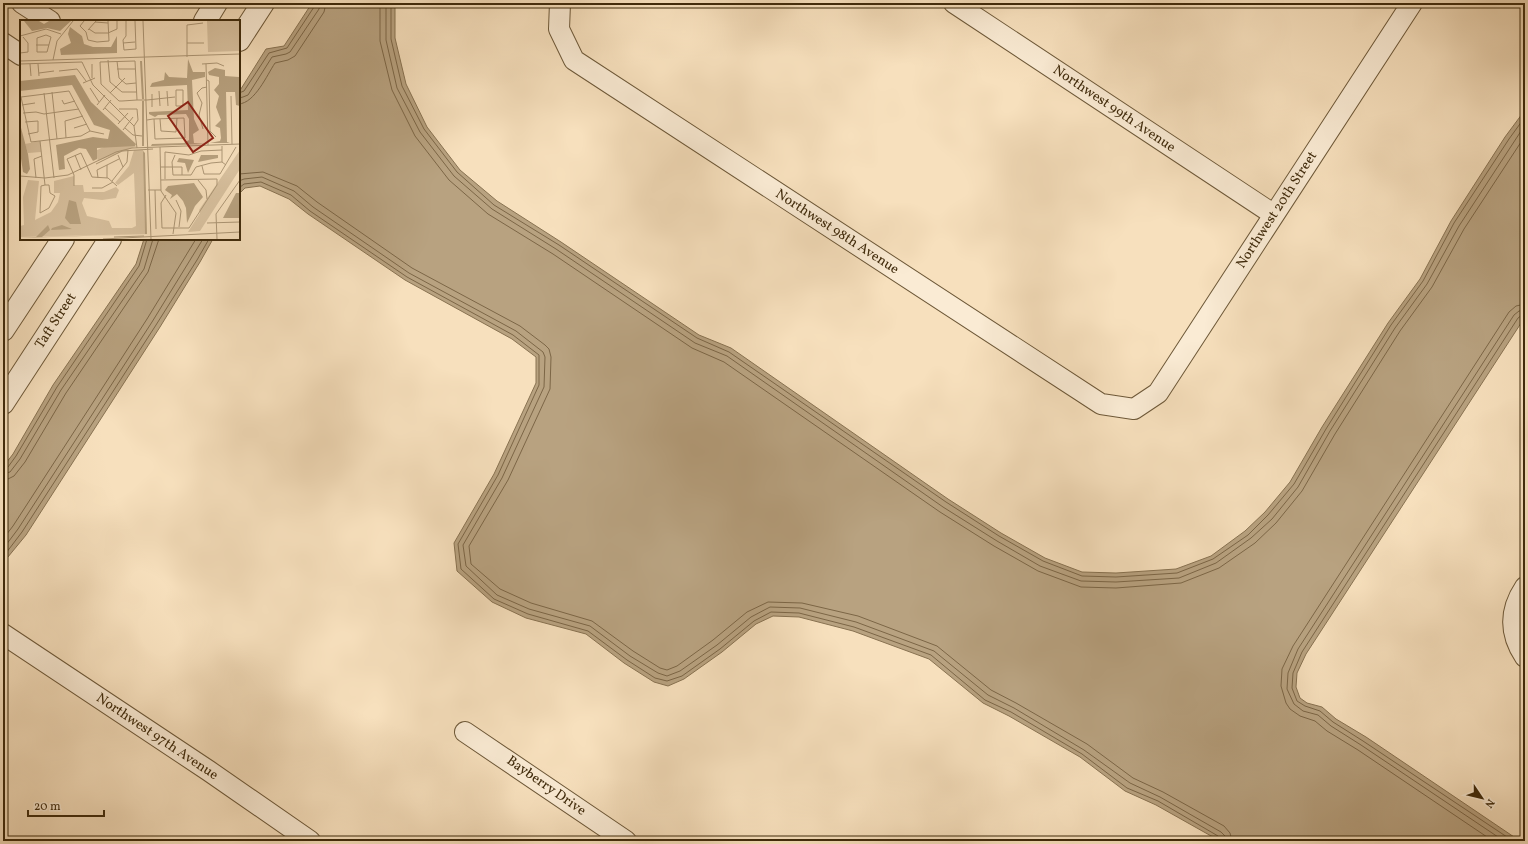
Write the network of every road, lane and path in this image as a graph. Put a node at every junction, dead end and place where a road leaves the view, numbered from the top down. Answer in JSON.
{"nodes":[{"id":1,"x":22,"y":3,"type":"edge"},
{"id":2,"x":216,"y":3,"type":"edge"},
{"id":3,"x":263,"y":3,"type":"edge"},
{"id":4,"x":560,"y":3,"type":"edge"},
{"id":5,"x":954,"y":3,"type":"edge"},
{"id":6,"x":1412,"y":3,"type":"edge"},
{"id":7,"x":48,"y":20,"type":"edge"},
{"id":8,"x":206,"y":20,"type":"edge"},
{"id":9,"x":240,"y":38,"type":"edge"},
{"id":10,"x":3,"y":43,"type":"edge"},
{"id":11,"x":20,"y":54,"type":"edge"},
{"id":12,"x":1273,"y":214,"type":"junction"},
{"id":13,"x":61,"y":240,"type":"edge"},
{"id":14,"x":109,"y":240,"type":"edge"},
{"id":15,"x":3,"y":330,"type":"edge"},
{"id":16,"x":3,"y":403,"type":"edge"},
{"id":17,"x":1134,"y":409,"type":"joint"},
{"id":18,"x":1525,"y":587,"type":"edge"},
{"id":19,"x":3,"y":634,"type":"edge"},
{"id":20,"x":1525,"y":657,"type":"edge"},
{"id":21,"x":465,"y":732,"type":"dead end"},
{"id":22,"x":310,"y":841,"type":"edge"},
{"id":23,"x":626,"y":841,"type":"edge"}],
"edges":[{"from":1,"to":7,"type":"street"},
{"from":2,"to":8,"type":"street"},
{"from":3,"to":9,"type":"street"},
{"from":4,"to":17,"type":"street","name":"Northwest 98th Avenue"},
{"from":5,"to":12,"type":"street","name":"Northwest 99th Avenue"},
{"from":6,"to":12,"type":"street","name":"Northwest 20th Street"},
{"from":10,"to":11,"type":"street"},
{"from":12,"to":17,"type":"street","name":"Northwest 20th Street"},
{"from":13,"to":15,"type":"street"},
{"from":14,"to":16,"type":"street","name":"Taft Street"},
{"from":18,"to":20,"type":"street"},
{"from":19,"to":22,"type":"street","name":"Northwest 97th Avenue"},
{"from":21,"to":23,"type":"street","name":"Bayberry Drive"}]}
